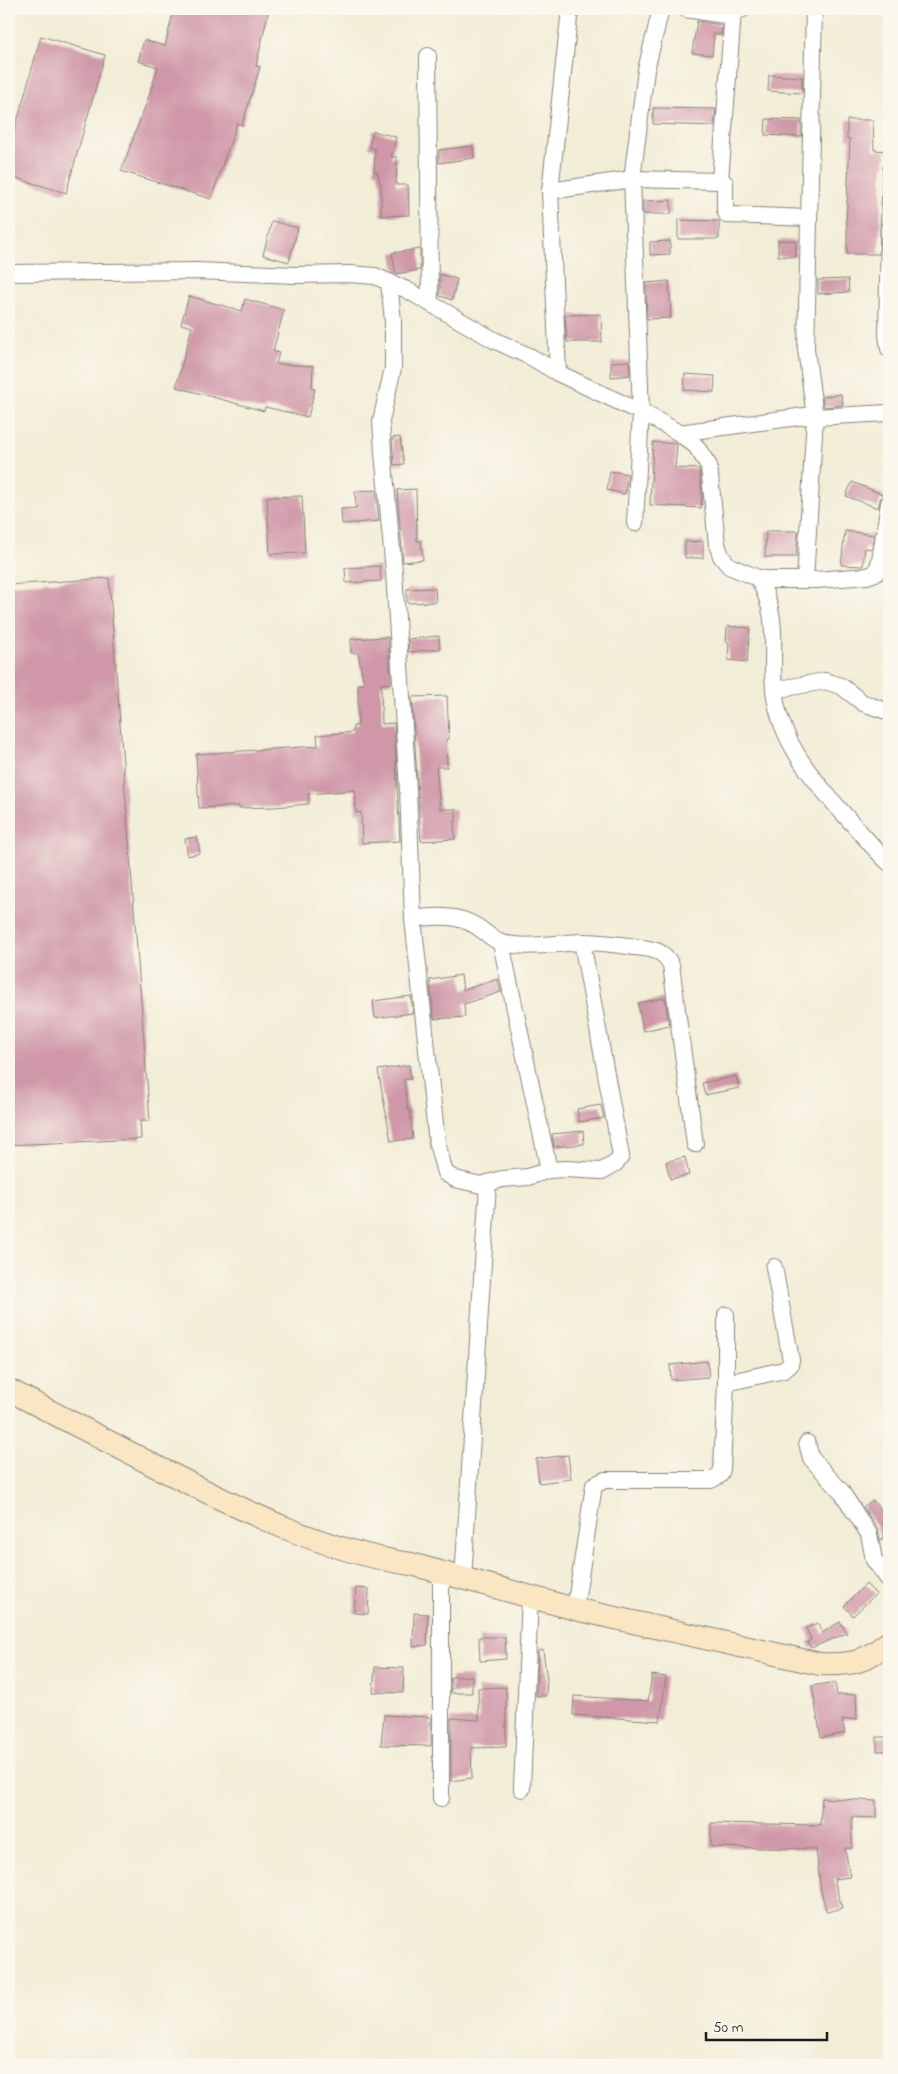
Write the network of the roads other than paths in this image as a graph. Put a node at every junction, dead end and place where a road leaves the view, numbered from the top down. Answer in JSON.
{"nodes":[{"id":1,"x":570,"y":9,"type":"edge"},
{"id":2,"x":660,"y":9,"type":"edge"},
{"id":3,"x":686,"y":9,"type":"edge"},
{"id":4,"x":814,"y":9,"type":"edge"},
{"id":5,"x":738,"y":11,"type":"edge"},
{"id":6,"x":428,"y":56,"type":"dead end"},
{"id":7,"x":632,"y":179,"type":"junction"},
{"id":8,"x":720,"y":181,"type":"junction"},
{"id":9,"x":550,"y":191,"type":"junction"},
{"id":10,"x":809,"y":218,"type":"junction"},
{"id":11,"x":889,"y":228,"type":"edge"},
{"id":12,"x":9,"y":273,"type":"edge"},
{"id":13,"x":389,"y":282,"type":"junction"},
{"id":14,"x":430,"y":303,"type":"junction"},
{"id":15,"x":889,"y":349,"type":"edge"},
{"id":16,"x":558,"y":373,"type":"junction"},
{"id":17,"x":641,"y":412,"type":"junction"},
{"id":18,"x":889,"y":412,"type":"edge"},
{"id":19,"x":815,"y":417,"type":"junction"},
{"id":20,"x":678,"y":433,"type":"junction"},
{"id":21,"x":889,"y":503,"type":"edge"},
{"id":22,"x":635,"y":522,"type":"dead end"},
{"id":23,"x":758,"y":578,"type":"junction"},
{"id":24,"x":805,"y":580,"type":"junction"},
{"id":25,"x":774,"y":690,"type":"junction"},
{"id":26,"x":889,"y":712,"type":"edge"},
{"id":27,"x":889,"y":863,"type":"edge"},
{"id":28,"x":413,"y":919,"type":"junction"},
{"id":29,"x":582,"y":942,"type":"junction"},
{"id":30,"x":501,"y":943,"type":"junction"},
{"id":31,"x":694,"y":1144,"type":"dead end"},
{"id":32,"x":549,"y":1170,"type":"junction"},
{"id":33,"x":488,"y":1184,"type":"junction"},
{"id":34,"x":774,"y":1267,"type":"dead end"},
{"id":35,"x":726,"y":1315,"type":"dead end"},
{"id":36,"x":726,"y":1383,"type":"junction"},
{"id":37,"x":9,"y":1390,"type":"edge"},
{"id":38,"x":807,"y":1443,"type":"dead end"},
{"id":39,"x":441,"y":1574,"type":"junction"},
{"id":40,"x":463,"y":1578,"type":"junction"},
{"id":41,"x":889,"y":1580,"type":"edge"},
{"id":42,"x":530,"y":1596,"type":"junction"},
{"id":43,"x":575,"y":1608,"type":"junction"},
{"id":44,"x":889,"y":1642,"type":"edge"},
{"id":45,"x":522,"y":1788,"type":"dead end"},
{"id":46,"x":440,"y":1798,"type":"dead end"}],
"edges":[{"from":1,"to":9,"type":"street"},
{"from":2,"to":7,"type":"street"},
{"from":3,"to":5,"type":"street"},
{"from":4,"to":10,"type":"street"},
{"from":5,"to":8,"type":"street"},
{"from":6,"to":14,"type":"street"},
{"from":7,"to":8,"type":"street"},
{"from":7,"to":9,"type":"street"},
{"from":7,"to":17,"type":"street"},
{"from":8,"to":10,"type":"street"},
{"from":9,"to":16,"type":"street"},
{"from":10,"to":19,"type":"street"},
{"from":11,"to":15,"type":"street"},
{"from":12,"to":13,"type":"street"},
{"from":13,"to":14,"type":"street"},
{"from":13,"to":28,"type":"street"},
{"from":14,"to":16,"type":"street"},
{"from":16,"to":17,"type":"street"},
{"from":17,"to":20,"type":"street"},
{"from":17,"to":22,"type":"street"},
{"from":18,"to":19,"type":"street"},
{"from":19,"to":20,"type":"street"},
{"from":19,"to":24,"type":"street"},
{"from":20,"to":23,"type":"street"},
{"from":21,"to":24,"type":"street"},
{"from":23,"to":24,"type":"street"},
{"from":23,"to":25,"type":"street"},
{"from":25,"to":26,"type":"street"},
{"from":25,"to":27,"type":"street"},
{"from":28,"to":30,"type":"street"},
{"from":28,"to":33,"type":"street"},
{"from":29,"to":30,"type":"street"},
{"from":29,"to":31,"type":"street"},
{"from":29,"to":32,"type":"street"},
{"from":30,"to":32,"type":"street"},
{"from":32,"to":33,"type":"street"},
{"from":33,"to":40,"type":"street"},
{"from":34,"to":36,"type":"street"},
{"from":35,"to":36,"type":"street"},
{"from":36,"to":43,"type":"street"},
{"from":37,"to":39,"type":"main road"},
{"from":38,"to":41,"type":"street"},
{"from":39,"to":40,"type":"main road"},
{"from":39,"to":46,"type":"street"},
{"from":40,"to":42,"type":"main road"},
{"from":42,"to":43,"type":"main road"},
{"from":42,"to":45,"type":"street"},
{"from":43,"to":44,"type":"main road"}]}
